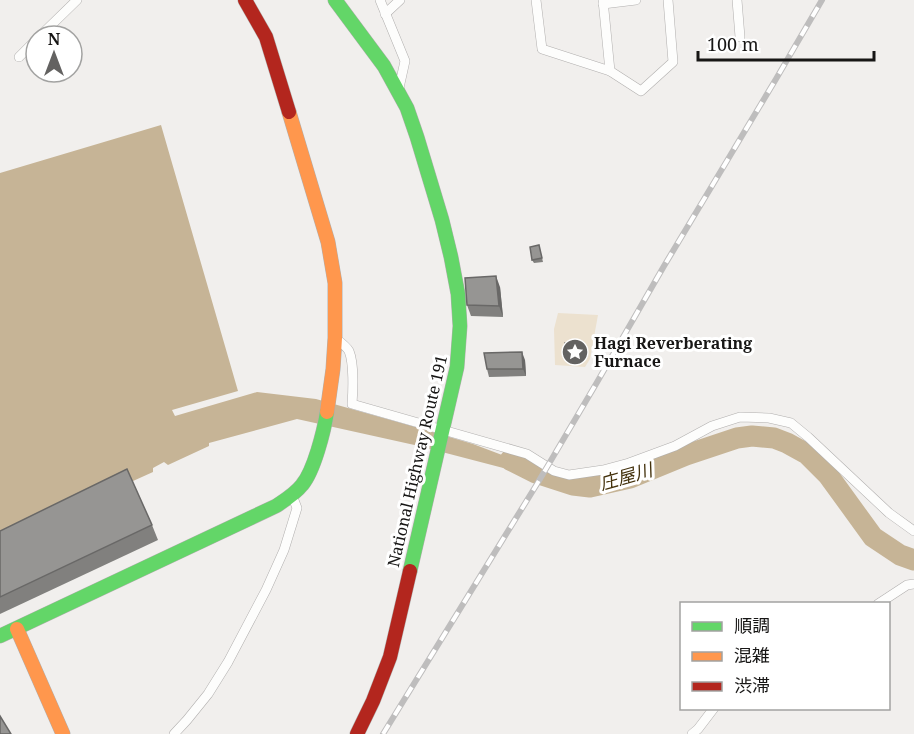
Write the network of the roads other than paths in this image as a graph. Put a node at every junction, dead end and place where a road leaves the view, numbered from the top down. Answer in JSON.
{"nodes":[{"id":1,"x":77,"y":0,"type":"edge"},
{"id":2,"x":335,"y":0,"type":"edge"},
{"id":3,"x":380,"y":0,"type":"edge"},
{"id":4,"x":400,"y":0,"type":"edge"},
{"id":5,"x":536,"y":0,"type":"edge"},
{"id":6,"x":636,"y":0,"type":"edge"},
{"id":7,"x":669,"y":0,"type":"edge"},
{"id":8,"x":737,"y":0,"type":"edge"},
{"id":9,"x":250,"y":2,"type":"edge"},
{"id":10,"x":603,"y":2,"type":"edge"},
{"id":11,"x":385,"y":14,"type":"junction"},
{"id":12,"x":52,"y":24,"type":"edge"},
{"id":13,"x":740,"y":37,"type":"dead end"},
{"id":14,"x":24,"y":52,"type":"edge"},
{"id":15,"x":19,"y":57,"type":"dead end"},
{"id":16,"x":610,"y":71,"type":"junction"},
{"id":17,"x":398,"y":89,"type":"junction"},
{"id":18,"x":335,"y":338,"type":"junction"},
{"id":19,"x":442,"y":431,"type":"junction"},
{"id":20,"x":292,"y":495,"type":"junction"},
{"id":21,"x":914,"y":531,"type":"edge"},
{"id":22,"x":914,"y":584,"type":"edge"},
{"id":23,"x":880,"y":602,"type":"edge"},
{"id":24,"x":17,"y":628,"type":"junction"},
{"id":25,"x":0,"y":636,"type":"edge"},
{"id":26,"x":712,"y":710,"type":"edge"},
{"id":27,"x":63,"y":734,"type":"edge"},
{"id":28,"x":174,"y":734,"type":"edge"},
{"id":29,"x":357,"y":734,"type":"edge"},
{"id":30,"x":692,"y":734,"type":"edge"}],
"edges":[{"from":1,"to":12,"type":"street"},
{"from":2,"to":17,"type":"main road","name":"National Highway Route 191"},
{"from":3,"to":11,"type":"street"},
{"from":4,"to":11,"type":"street"},
{"from":5,"to":16,"type":"street"},
{"from":6,"to":10,"type":"street"},
{"from":7,"to":16,"type":"street"},
{"from":8,"to":13,"type":"street"},
{"from":9,"to":18,"type":"main road"},
{"from":10,"to":16,"type":"street"},
{"from":11,"to":17,"type":"street"},
{"from":14,"to":15,"type":"street"},
{"from":17,"to":19,"type":"main road","name":"National Highway Route 191"},
{"from":18,"to":19,"type":"street"},
{"from":18,"to":20,"type":"main road"},
{"from":19,"to":21,"type":"street"},
{"from":19,"to":29,"type":"main road","name":"National Highway Route 191"},
{"from":20,"to":24,"type":"main road"},
{"from":20,"to":28,"type":"street"},
{"from":22,"to":23,"type":"street"},
{"from":24,"to":25,"type":"main road"},
{"from":24,"to":27,"type":"main road"},
{"from":26,"to":30,"type":"street"}]}
